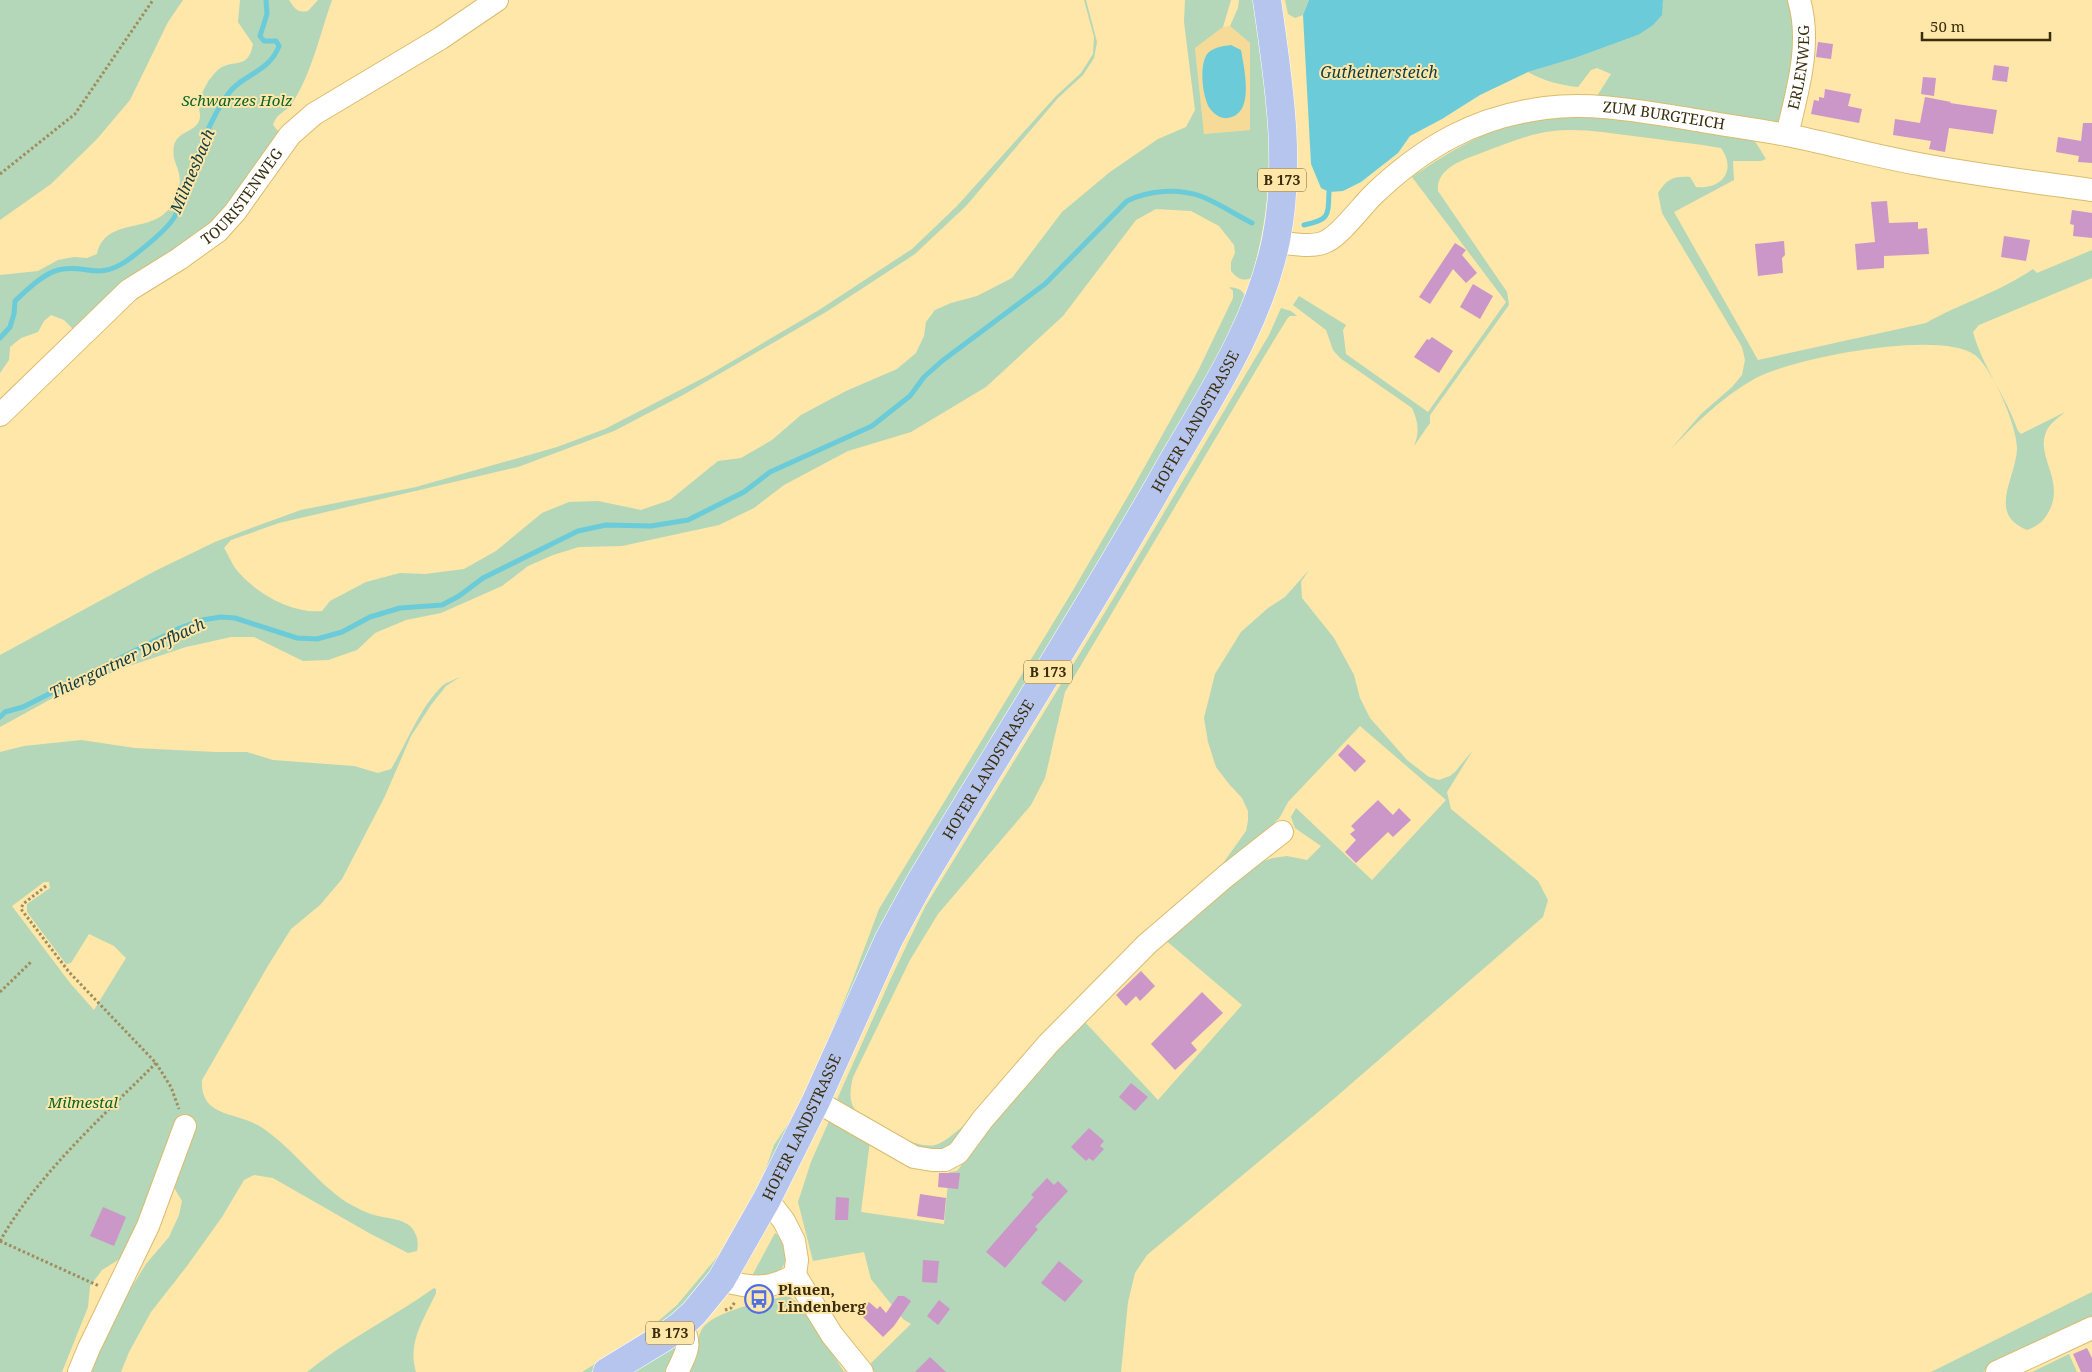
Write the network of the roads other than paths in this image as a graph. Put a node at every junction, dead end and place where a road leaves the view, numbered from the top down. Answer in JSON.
{"nodes":[{"id":1,"x":497,"y":0,"type":"edge"},
{"id":2,"x":1267,"y":0,"type":"edge"},
{"id":3,"x":1799,"y":0,"type":"edge"},
{"id":4,"x":1787,"y":135,"type":"junction"},
{"id":5,"x":2092,"y":190,"type":"edge"},
{"id":6,"x":1276,"y":242,"type":"junction"},
{"id":7,"x":0,"y":415,"type":"edge"},
{"id":8,"x":1282,"y":832,"type":"dead end"},
{"id":9,"x":816,"y":1101,"type":"junction"},
{"id":10,"x":185,"y":1126,"type":"road end"},
{"id":11,"x":767,"y":1199,"type":"junction"},
{"id":12,"x":795,"y":1275,"type":"junction"},
{"id":13,"x":721,"y":1280,"type":"junction"},
{"id":14,"x":681,"y":1325,"type":"junction"},
{"id":15,"x":2092,"y":1328,"type":"edge"},
{"id":16,"x":79,"y":1372,"type":"edge"},
{"id":17,"x":607,"y":1372,"type":"edge"},
{"id":18,"x":677,"y":1372,"type":"edge"},
{"id":19,"x":862,"y":1372,"type":"edge"},
{"id":20,"x":1997,"y":1372,"type":"edge"}],
"edges":[{"from":1,"to":7,"type":"street","name":"TOURISTENWEG"},
{"from":2,"to":6,"type":"main road","name":"HOFER LANDSTRASSE","number":"B 173"},
{"from":3,"to":4,"type":"street","name":"ERLENWEG"},
{"from":4,"to":5,"type":"street","name":"ZUM BURGTEICH"},
{"from":4,"to":6,"type":"street","name":"ZUM BURGTEICH"},
{"from":6,"to":9,"type":"main road","name":"HOFER LANDSTRASSE","number":"B 173"},
{"from":8,"to":9,"type":"street"},
{"from":9,"to":11,"type":"main road","name":"HOFER LANDSTRASSE","number":"B 173"},
{"from":10,"to":16,"type":"street"},
{"from":11,"to":12,"type":"street"},
{"from":11,"to":13,"type":"main road","name":"HOFER LANDSTRASSE","number":"B 173"},
{"from":12,"to":13,"type":"street"},
{"from":12,"to":19,"type":"street"},
{"from":13,"to":14,"type":"main road","name":"HOFER LANDSTRASSE","number":"B 173"},
{"from":14,"to":17,"type":"main road","name":"HOFER LANDSTRASSE","number":"B 173"},
{"from":14,"to":18,"type":"street"},
{"from":15,"to":20,"type":"street"}]}
